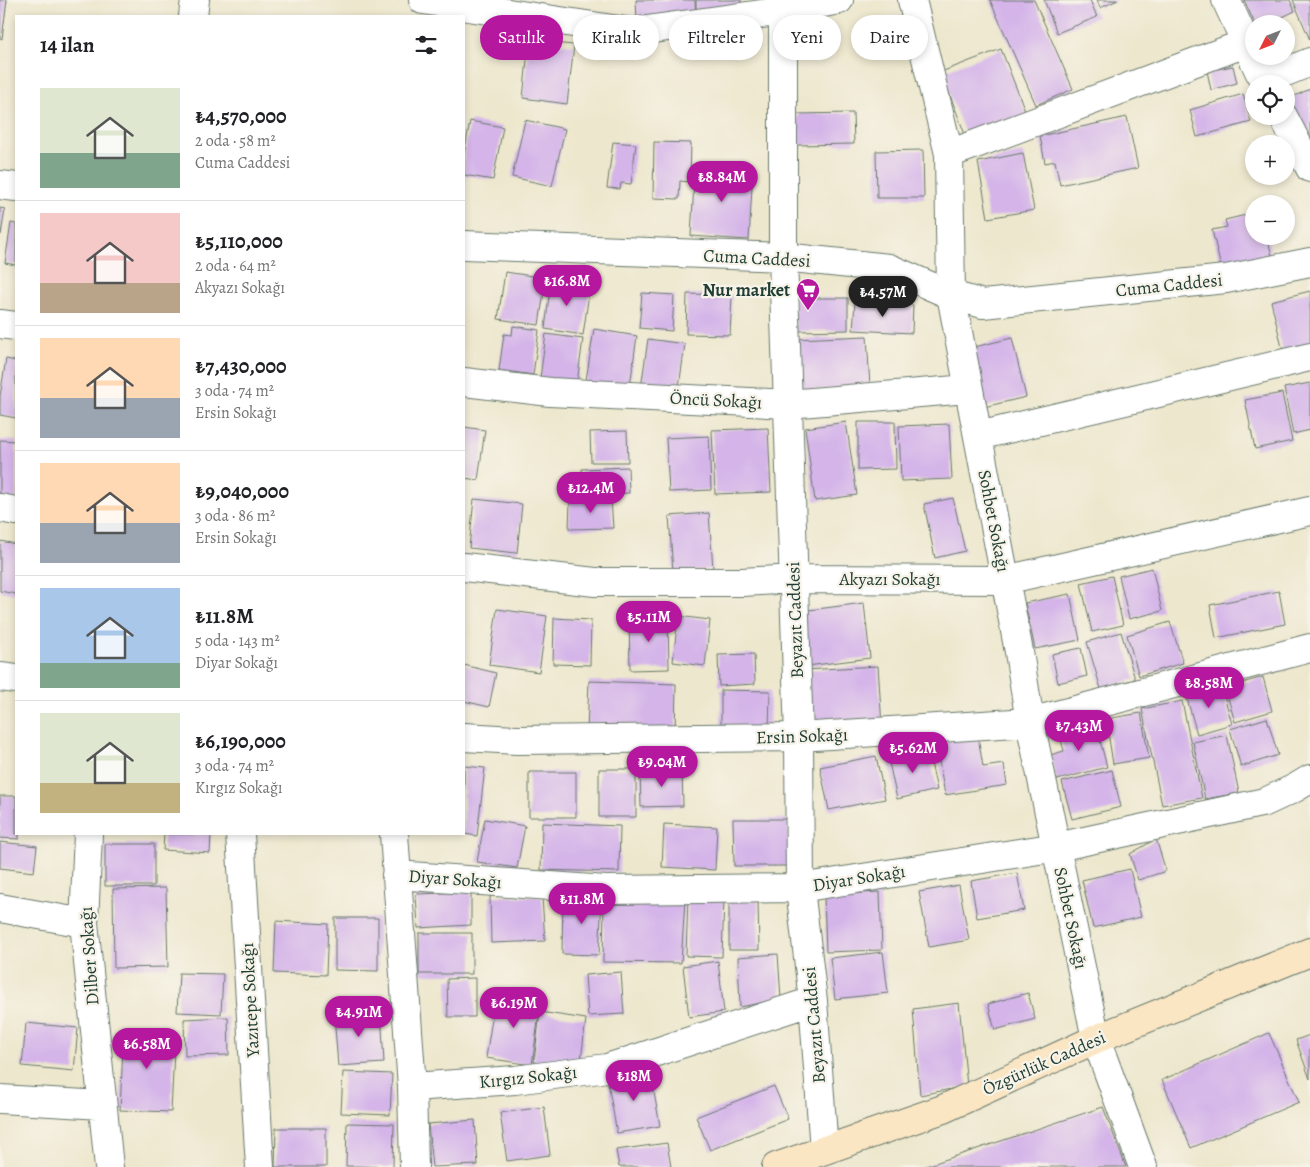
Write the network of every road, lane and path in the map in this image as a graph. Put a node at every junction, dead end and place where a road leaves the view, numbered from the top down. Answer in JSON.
{"nodes":[{"id":1,"x":195,"y":0,"type":"edge"},
{"id":2,"x":423,"y":0,"type":"edge"},
{"id":3,"x":839,"y":0,"type":"edge"},
{"id":4,"x":912,"y":0,"type":"edge"},
{"id":5,"x":1226,"y":0,"type":"edge"},
{"id":6,"x":782,"y":6,"type":"edge"},
{"id":7,"x":193,"y":15,"type":"edge"},
{"id":8,"x":1245,"y":41,"type":"edge"},
{"id":9,"x":1245,"y":43,"type":"edge"},
{"id":10,"x":1310,"y":62,"type":"edge"},
{"id":11,"x":1281,"y":75,"type":"edge"},
{"id":12,"x":1288,"y":125,"type":"edge"},
{"id":13,"x":949,"y":154,"type":"junction"},
{"id":14,"x":1310,"y":168,"type":"edge"},
{"id":15,"x":0,"y":185,"type":"edge"},
{"id":16,"x":15,"y":188,"type":"edge"},
{"id":17,"x":465,"y":245,"type":"edge"},
{"id":18,"x":784,"y":258,"type":"junction"},
{"id":19,"x":1310,"y":262,"type":"edge"},
{"id":20,"x":950,"y":295,"type":"junction"},
{"id":21,"x":0,"y":324,"type":"edge"},
{"id":22,"x":15,"y":326,"type":"edge"},
{"id":23,"x":1310,"y":357,"type":"edge"},
{"id":24,"x":465,"y":382,"type":"edge"},
{"id":25,"x":968,"y":389,"type":"junction"},
{"id":26,"x":788,"y":404,"type":"junction"},
{"id":27,"x":978,"y":436,"type":"junction"},
{"id":28,"x":0,"y":508,"type":"edge"},
{"id":29,"x":15,"y":511,"type":"edge"},
{"id":30,"x":1310,"y":512,"type":"edge"},
{"id":31,"x":465,"y":567,"type":"edge"},
{"id":32,"x":794,"y":579,"type":"junction"},
{"id":33,"x":1005,"y":580,"type":"junction"},
{"id":34,"x":1310,"y":648,"type":"edge"},
{"id":35,"x":0,"y":677,"type":"edge"},
{"id":36,"x":15,"y":679,"type":"edge"},
{"id":37,"x":1030,"y":722,"type":"junction"},
{"id":38,"x":465,"y":737,"type":"edge"},
{"id":39,"x":799,"y":738,"type":"junction"},
{"id":40,"x":1310,"y":778,"type":"edge"},
{"id":41,"x":88,"y":835,"type":"edge"},
{"id":42,"x":240,"y":835,"type":"edge"},
{"id":43,"x":394,"y":835,"type":"edge"},
{"id":44,"x":1057,"y":847,"type":"junction"},
{"id":45,"x":396,"y":875,"type":"junction"},
{"id":46,"x":800,"y":888,"type":"junction"},
{"id":47,"x":0,"y":908,"type":"edge"},
{"id":48,"x":84,"y":923,"type":"junction"},
{"id":49,"x":1310,"y":952,"type":"edge"},
{"id":50,"x":813,"y":1001,"type":"junction"},
{"id":51,"x":1096,"y":1039,"type":"junction"},
{"id":52,"x":412,"y":1087,"type":"junction"},
{"id":53,"x":0,"y":1099,"type":"edge"},
{"id":54,"x":102,"y":1105,"type":"junction"},
{"id":55,"x":824,"y":1150,"type":"junction"},
{"id":56,"x":108,"y":1167,"type":"edge"},
{"id":57,"x":260,"y":1167,"type":"edge"},
{"id":58,"x":414,"y":1167,"type":"edge"},
{"id":59,"x":776,"y":1167,"type":"edge"},
{"id":60,"x":1143,"y":1167,"type":"edge"}],
"edges":[{"from":1,"to":7,"type":"street"},
{"from":2,"to":6,"type":"street"},
{"from":3,"to":6,"type":"street"},
{"from":4,"to":13,"type":"street","name":"Sohbet Sokağı"},
{"from":5,"to":8,"type":"street"},
{"from":6,"to":18,"type":"street","name":"Beyazıt Caddesi"},
{"from":9,"to":13,"type":"street"},
{"from":10,"to":11,"type":"street"},
{"from":12,"to":14,"type":"street"},
{"from":13,"to":20,"type":"street","name":"Sohbet Sokağı"},
{"from":15,"to":16,"type":"street"},
{"from":17,"to":18,"type":"street","name":"Cuma Caddesi"},
{"from":18,"to":20,"type":"street","name":"Cuma Caddesi"},
{"from":18,"to":26,"type":"street","name":"Beyazıt Caddesi"},
{"from":19,"to":20,"type":"street","name":"Cuma Caddesi"},
{"from":20,"to":25,"type":"street","name":"Sohbet Sokağı"},
{"from":21,"to":22,"type":"street"},
{"from":23,"to":27,"type":"street"},
{"from":24,"to":26,"type":"street","name":"Öncü Sokağı"},
{"from":25,"to":26,"type":"street","name":"Öncü Sokağı"},
{"from":25,"to":27,"type":"street","name":"Sohbet Sokağı"},
{"from":26,"to":32,"type":"street","name":"Beyazıt Caddesi"},
{"from":27,"to":33,"type":"street","name":"Sohbet Sokağı"},
{"from":28,"to":29,"type":"street"},
{"from":30,"to":33,"type":"street","name":"Akyazı Sokağı"},
{"from":31,"to":32,"type":"street","name":"Akyazı Sokağı"},
{"from":32,"to":33,"type":"street","name":"Akyazı Sokağı"},
{"from":32,"to":39,"type":"street","name":"Beyazıt Caddesi"},
{"from":33,"to":37,"type":"street","name":"Sohbet Sokağı"},
{"from":34,"to":37,"type":"street","name":"Ersin Sokağı"},
{"from":35,"to":36,"type":"street"},
{"from":37,"to":39,"type":"street","name":"Ersin Sokağı"},
{"from":37,"to":44,"type":"street","name":"Sohbet Sokağı"},
{"from":38,"to":39,"type":"street","name":"Ersin Sokağı"},
{"from":39,"to":46,"type":"street","name":"Beyazıt Caddesi"},
{"from":40,"to":44,"type":"street","name":"Diyar Sokağı"},
{"from":41,"to":48,"type":"street","name":"Dilber Sokağı"},
{"from":42,"to":57,"type":"street","name":"Yazıtepe Sokağı"},
{"from":43,"to":45,"type":"street"},
{"from":44,"to":46,"type":"street","name":"Diyar Sokağı"},
{"from":44,"to":51,"type":"street","name":"Sohbet Sokağı"},
{"from":45,"to":46,"type":"street","name":"Diyar Sokağı"},
{"from":45,"to":52,"type":"street"},
{"from":46,"to":50,"type":"street","name":"Beyazıt Caddesi"},
{"from":47,"to":48,"type":"street"},
{"from":48,"to":54,"type":"street","name":"Dilber Sokağı"},
{"from":49,"to":51,"type":"street","name":"Özgürlük Caddesi"},
{"from":50,"to":52,"type":"street","name":"Kırgız Sokağı"},
{"from":50,"to":55,"type":"street","name":"Beyazıt Caddesi"},
{"from":51,"to":55,"type":"street","name":"Özgürlük Caddesi"},
{"from":51,"to":60,"type":"street","name":"Sohbet Sokağı"},
{"from":52,"to":58,"type":"street"},
{"from":53,"to":54,"type":"street"},
{"from":54,"to":56,"type":"street","name":"Dilber Sokağı"},
{"from":55,"to":59,"type":"street","name":"Özgürlük Caddesi"}]}
